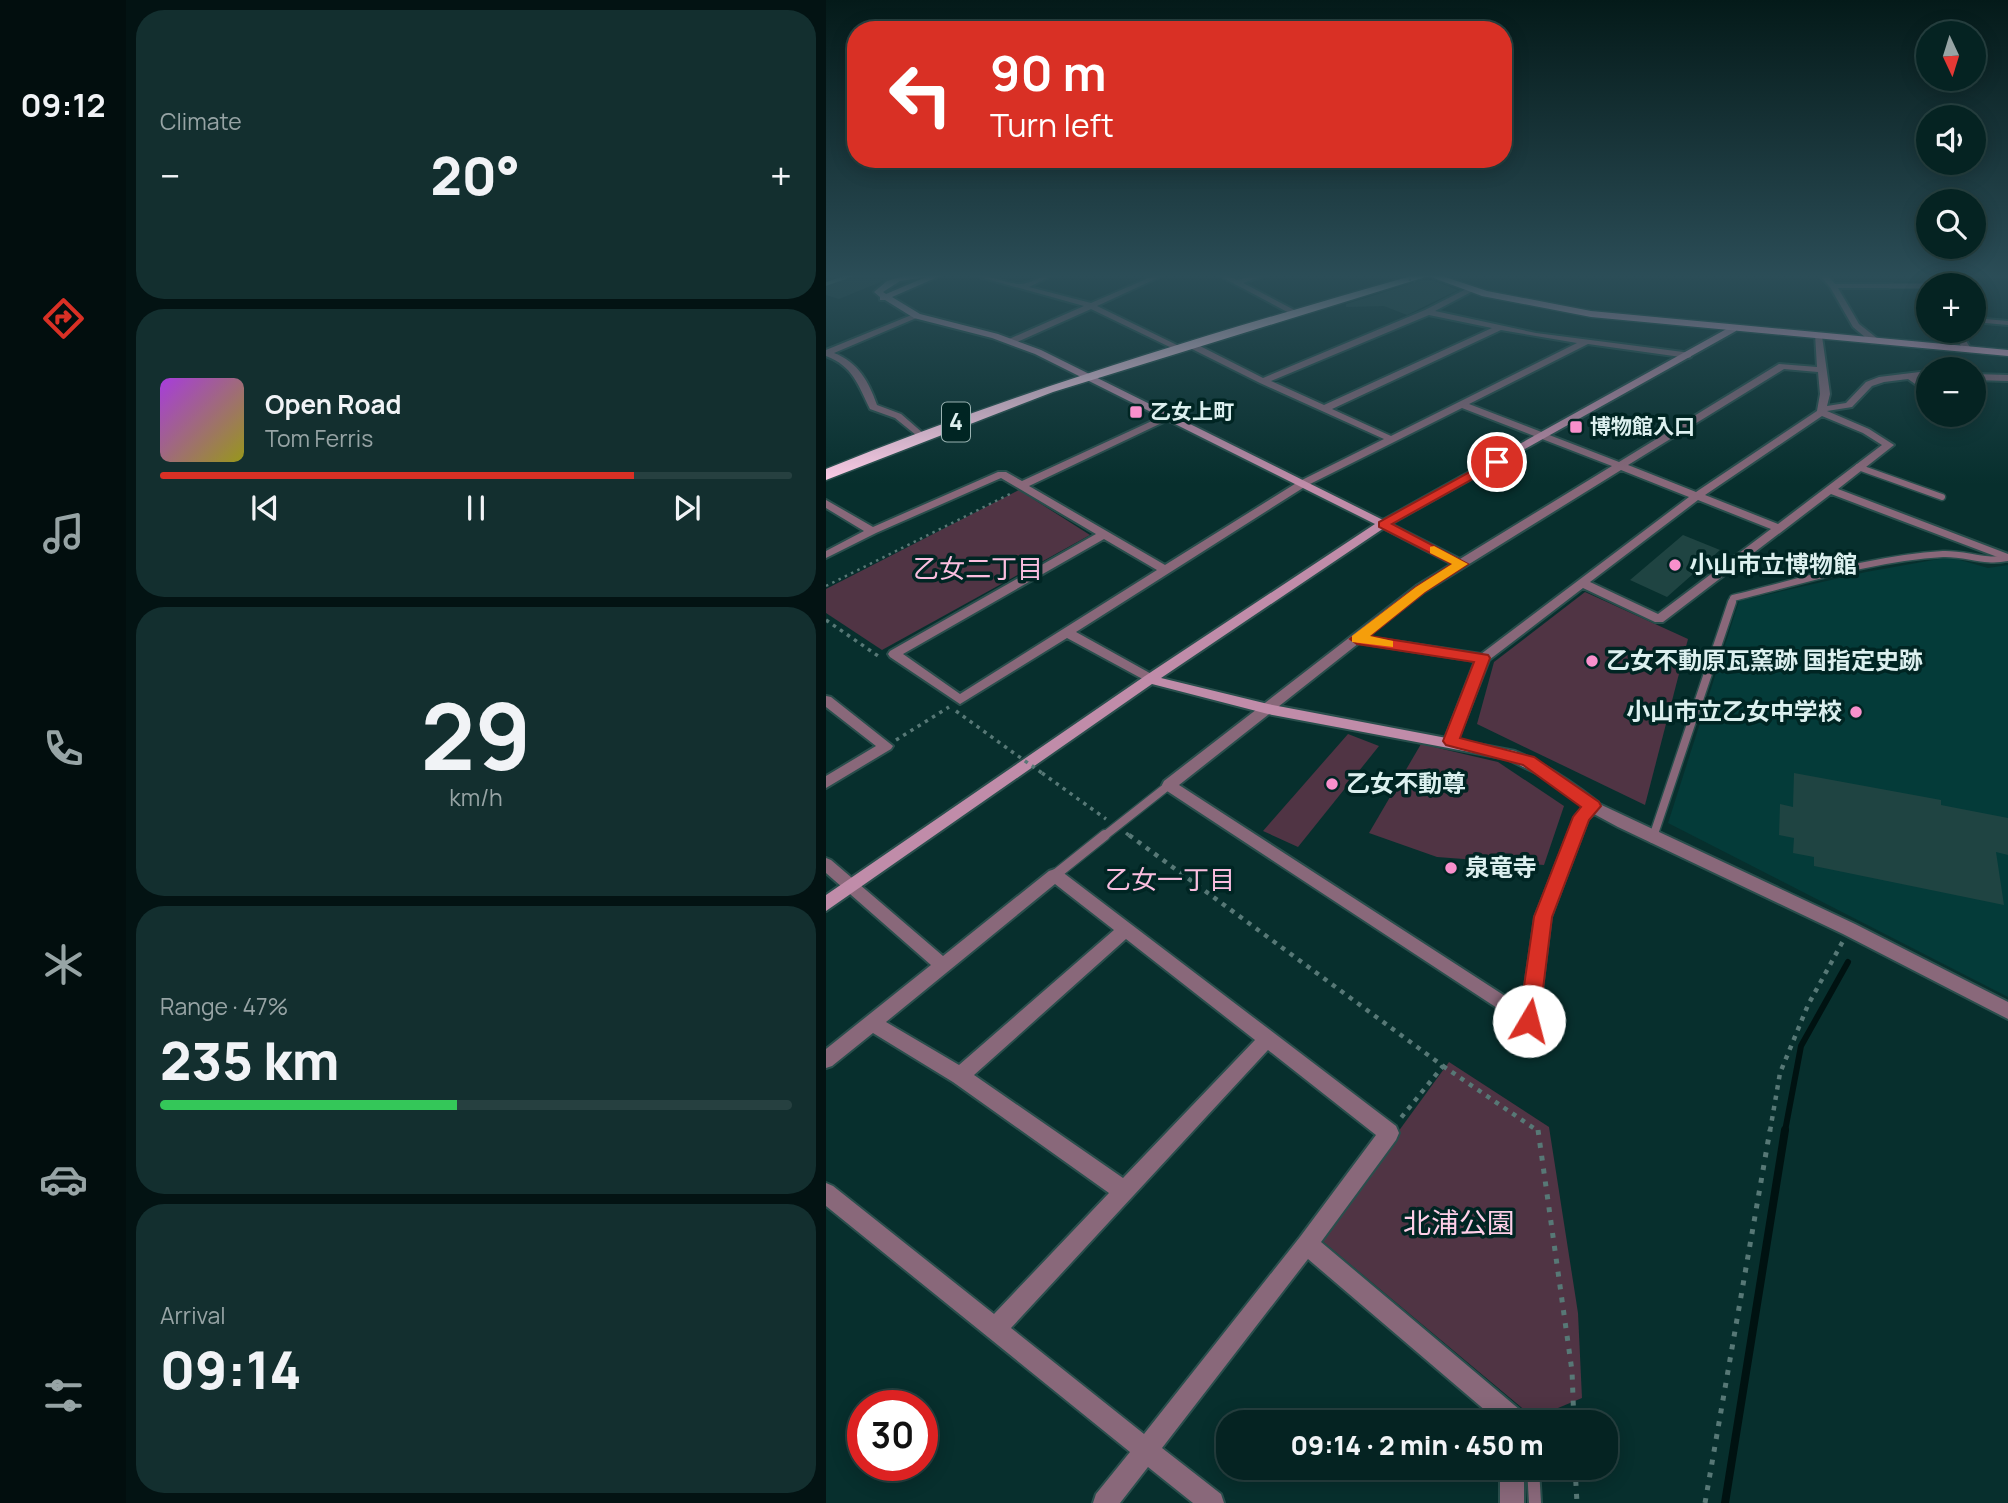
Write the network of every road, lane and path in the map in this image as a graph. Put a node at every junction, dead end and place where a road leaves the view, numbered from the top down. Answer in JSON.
{"nodes":[{"id":1,"x":848,"y":344,"type":"edge"},
{"id":2,"x":1019,"y":344,"type":"edge"},
{"id":3,"x":1181,"y":344,"type":"edge"},
{"id":4,"x":1191,"y":344,"type":"edge"},
{"id":5,"x":1351,"y":344,"type":"edge"},
{"id":6,"x":1464,"y":344,"type":"edge"},
{"id":7,"x":1582,"y":344,"type":"edge"},
{"id":8,"x":1603,"y":344,"type":"edge"},
{"id":9,"x":1706,"y":344,"type":"edge"},
{"id":10,"x":1819,"y":344,"type":"edge"},
{"id":11,"x":1911,"y":344,"type":"edge"},
{"id":12,"x":1964,"y":344,"type":"edge"},
{"id":13,"x":1185,"y":346,"type":"junction"},
{"id":14,"x":1967,"y":349,"type":"junction"},
{"id":15,"x":826,"y":353,"type":"edge"},
{"id":16,"x":2008,"y":353,"type":"edge"},
{"id":17,"x":1688,"y":355,"type":"junction"},
{"id":18,"x":1822,"y":370,"type":"junction"},
{"id":19,"x":1909,"y":375,"type":"junction"},
{"id":20,"x":1916,"y":375,"type":"edge"},
{"id":21,"x":1088,"y":376,"type":"junction"},
{"id":22,"x":1986,"y":377,"type":"edge"},
{"id":23,"x":2008,"y":378,"type":"edge"},
{"id":24,"x":1263,"y":381,"type":"junction"},
{"id":25,"x":1916,"y":381,"type":"edge"},
{"id":26,"x":1461,"y":404,"type":"junction"},
{"id":27,"x":1324,"y":409,"type":"junction"},
{"id":28,"x":1822,"y":410,"type":"junction"},
{"id":29,"x":1167,"y":417,"type":"junction"},
{"id":30,"x":921,"y":436,"type":"junction"},
{"id":31,"x":1543,"y":437,"type":"junction"},
{"id":32,"x":1391,"y":439,"type":"junction"},
{"id":33,"x":1620,"y":467,"type":"junction"},
{"id":34,"x":1858,"y":467,"type":"junction"},
{"id":35,"x":826,"y":475,"type":"edge"},
{"id":36,"x":1302,"y":484,"type":"junction"},
{"id":37,"x":1023,"y":486,"type":"junction"},
{"id":38,"x":1829,"y":489,"type":"junction"},
{"id":39,"x":1697,"y":496,"type":"junction"},
{"id":40,"x":1942,"y":497,"type":"dead end"},
{"id":41,"x":826,"y":503,"type":"edge"},
{"id":42,"x":1383,"y":524,"type":"junction"},
{"id":43,"x":1779,"y":528,"type":"junction"},
{"id":44,"x":872,"y":531,"type":"junction"},
{"id":45,"x":1104,"y":534,"type":"junction"},
{"id":46,"x":826,"y":555,"type":"edge"},
{"id":47,"x":2008,"y":558,"type":"edge"},
{"id":48,"x":1461,"y":564,"type":"junction"},
{"id":49,"x":1166,"y":571,"type":"junction"},
{"id":50,"x":1582,"y":583,"type":"junction"},
{"id":51,"x":826,"y":586,"type":"edge"},
{"id":52,"x":1069,"y":633,"type":"junction"},
{"id":53,"x":1357,"y":639,"type":"junction"},
{"id":54,"x":1483,"y":658,"type":"junction"},
{"id":55,"x":1150,"y":679,"type":"junction"},
{"id":56,"x":826,"y":700,"type":"edge"},
{"id":57,"x":960,"y":700,"type":"junction"},
{"id":58,"x":1268,"y":709,"type":"junction"},
{"id":59,"x":979,"y":726,"type":"dead end"},
{"id":60,"x":1451,"y":741,"type":"junction"},
{"id":61,"x":886,"y":746,"type":"junction"},
{"id":62,"x":826,"y":783,"type":"edge"},
{"id":63,"x":1169,"y":785,"type":"junction"},
{"id":64,"x":1593,"y":806,"type":"junction"},
{"id":65,"x":1116,"y":827,"type":"junction"},
{"id":66,"x":1653,"y":838,"type":"junction"},
{"id":67,"x":826,"y":864,"type":"edge"},
{"id":68,"x":1055,"y":875,"type":"junction"},
{"id":69,"x":852,"y":886,"type":"junction"},
{"id":70,"x":826,"y":904,"type":"edge"},
{"id":71,"x":1126,"y":929,"type":"junction"},
{"id":72,"x":1849,"y":929,"type":"junction"},
{"id":73,"x":942,"y":965,"type":"junction"},
{"id":74,"x":2008,"y":1011,"type":"edge"},
{"id":75,"x":872,"y":1023,"type":"junction"},
{"id":76,"x":1268,"y":1038,"type":"junction"},
{"id":77,"x":826,"y":1060,"type":"edge"},
{"id":78,"x":1443,"y":1066,"type":"junction"},
{"id":79,"x":960,"y":1076,"type":"junction"},
{"id":80,"x":1388,"y":1133,"type":"junction"},
{"id":81,"x":1124,"y":1191,"type":"junction"},
{"id":82,"x":826,"y":1193,"type":"edge"},
{"id":83,"x":1307,"y":1244,"type":"junction"},
{"id":84,"x":994,"y":1330,"type":"junction"},
{"id":85,"x":1501,"y":1410,"type":"edge"},
{"id":86,"x":1574,"y":1410,"type":"edge"},
{"id":87,"x":1146,"y":1449,"type":"junction"},
{"id":88,"x":1512,"y":1480,"type":"edge"},
{"id":89,"x":1534,"y":1480,"type":"edge"},
{"id":90,"x":1576,"y":1480,"type":"edge"},
{"id":91,"x":1105,"y":1503,"type":"edge"},
{"id":92,"x":1212,"y":1503,"type":"edge"},
{"id":93,"x":1512,"y":1503,"type":"edge"},
{"id":94,"x":1535,"y":1503,"type":"edge"},
{"id":95,"x":1577,"y":1503,"type":"edge"},
{"id":96,"x":1705,"y":1503,"type":"edge"}],
"edges":[{"from":1,"to":15,"type":"street"},
{"from":2,"to":21,"type":"street"},
{"from":3,"to":13,"type":"street"},
{"from":4,"to":13,"type":"highway","number":"4"},
{"from":5,"to":24,"type":"street"},
{"from":6,"to":27,"type":"street"},
{"from":7,"to":26,"type":"street"},
{"from":8,"to":17,"type":"street"},
{"from":9,"to":17,"type":"street"},
{"from":10,"to":18,"type":"street"},
{"from":11,"to":14,"type":"main road"},
{"from":12,"to":14,"type":"street"},
{"from":13,"to":21,"type":"highway","number":"4"},
{"from":13,"to":24,"type":"street"},
{"from":14,"to":16,"type":"main road"},
{"from":15,"to":30,"type":"street"},
{"from":17,"to":31,"type":"street"},
{"from":18,"to":28,"type":"street"},
{"from":18,"to":33,"type":"street"},
{"from":19,"to":20,"type":"street"},
{"from":19,"to":25,"type":"street"},
{"from":19,"to":28,"type":"street"},
{"from":21,"to":29,"type":"street"},
{"from":21,"to":30,"type":"highway","number":"4"},
{"from":22,"to":23,"type":"street"},
{"from":24,"to":27,"type":"street"},
{"from":26,"to":31,"type":"street"},
{"from":26,"to":32,"type":"street"},
{"from":27,"to":32,"type":"street"},
{"from":28,"to":34,"type":"street"},
{"from":28,"to":39,"type":"street"},
{"from":29,"to":36,"type":"street"},
{"from":29,"to":37,"type":"street"},
{"from":30,"to":35,"type":"highway","number":"4"},
{"from":31,"to":33,"type":"street"},
{"from":31,"to":42,"type":"street"},
{"from":32,"to":36,"type":"street"},
{"from":33,"to":39,"type":"street"},
{"from":33,"to":48,"type":"street"},
{"from":34,"to":38,"type":"street"},
{"from":34,"to":40,"type":"lane"},
{"from":36,"to":42,"type":"street"},
{"from":36,"to":49,"type":"street"},
{"from":37,"to":44,"type":"street"},
{"from":37,"to":45,"type":"street"},
{"from":37,"to":51,"type":"path"},
{"from":38,"to":43,"type":"street"},
{"from":38,"to":47,"type":"street"},
{"from":39,"to":43,"type":"street"},
{"from":39,"to":50,"type":"street"},
{"from":41,"to":44,"type":"street"},
{"from":42,"to":48,"type":"street"},
{"from":42,"to":55,"type":"street"},
{"from":43,"to":50,"type":"street"},
{"from":44,"to":46,"type":"street"},
{"from":45,"to":49,"type":"street"},
{"from":45,"to":57,"type":"street"},
{"from":47,"to":66,"type":"lane"},
{"from":48,"to":53,"type":"street"},
{"from":49,"to":52,"type":"street"},
{"from":50,"to":54,"type":"street"},
{"from":52,"to":55,"type":"street"},
{"from":52,"to":57,"type":"street"},
{"from":53,"to":54,"type":"street"},
{"from":53,"to":58,"type":"street"},
{"from":54,"to":60,"type":"street"},
{"from":55,"to":58,"type":"street"},
{"from":55,"to":69,"type":"street"},
{"from":56,"to":61,"type":"street"},
{"from":57,"to":61,"type":"path"},
{"from":58,"to":60,"type":"street"},
{"from":58,"to":63,"type":"street"},
{"from":59,"to":65,"type":"path","bridge":true},
{"from":60,"to":64,"type":"street"},
{"from":61,"to":62,"type":"street"},
{"from":63,"to":64,"type":"street"},
{"from":63,"to":65,"type":"lane"},
{"from":64,"to":66,"type":"street"},
{"from":65,"to":68,"type":"lane"},
{"from":65,"to":78,"type":"path"},
{"from":66,"to":72,"type":"street"},
{"from":67,"to":69,"type":"street"},
{"from":68,"to":71,"type":"street"},
{"from":68,"to":73,"type":"street"},
{"from":69,"to":70,"type":"street"},
{"from":69,"to":73,"type":"street"},
{"from":71,"to":76,"type":"street"},
{"from":71,"to":79,"type":"street"},
{"from":72,"to":74,"type":"street"},
{"from":72,"to":96,"type":"path"},
{"from":73,"to":75,"type":"street"},
{"from":75,"to":77,"type":"street"},
{"from":75,"to":79,"type":"street"},
{"from":76,"to":80,"type":"street"},
{"from":76,"to":81,"type":"street"},
{"from":78,"to":80,"type":"path"},
{"from":78,"to":86,"type":"path"},
{"from":79,"to":81,"type":"street"},
{"from":80,"to":83,"type":"street"},
{"from":81,"to":84,"type":"street"},
{"from":82,"to":84,"type":"street"},
{"from":83,"to":85,"type":"street"},
{"from":83,"to":87,"type":"street"},
{"from":84,"to":87,"type":"street"},
{"from":87,"to":91,"type":"street"},
{"from":87,"to":92,"type":"street"},
{"from":88,"to":93,"type":"street"},
{"from":89,"to":94,"type":"lane"},
{"from":90,"to":95,"type":"path"}]}
